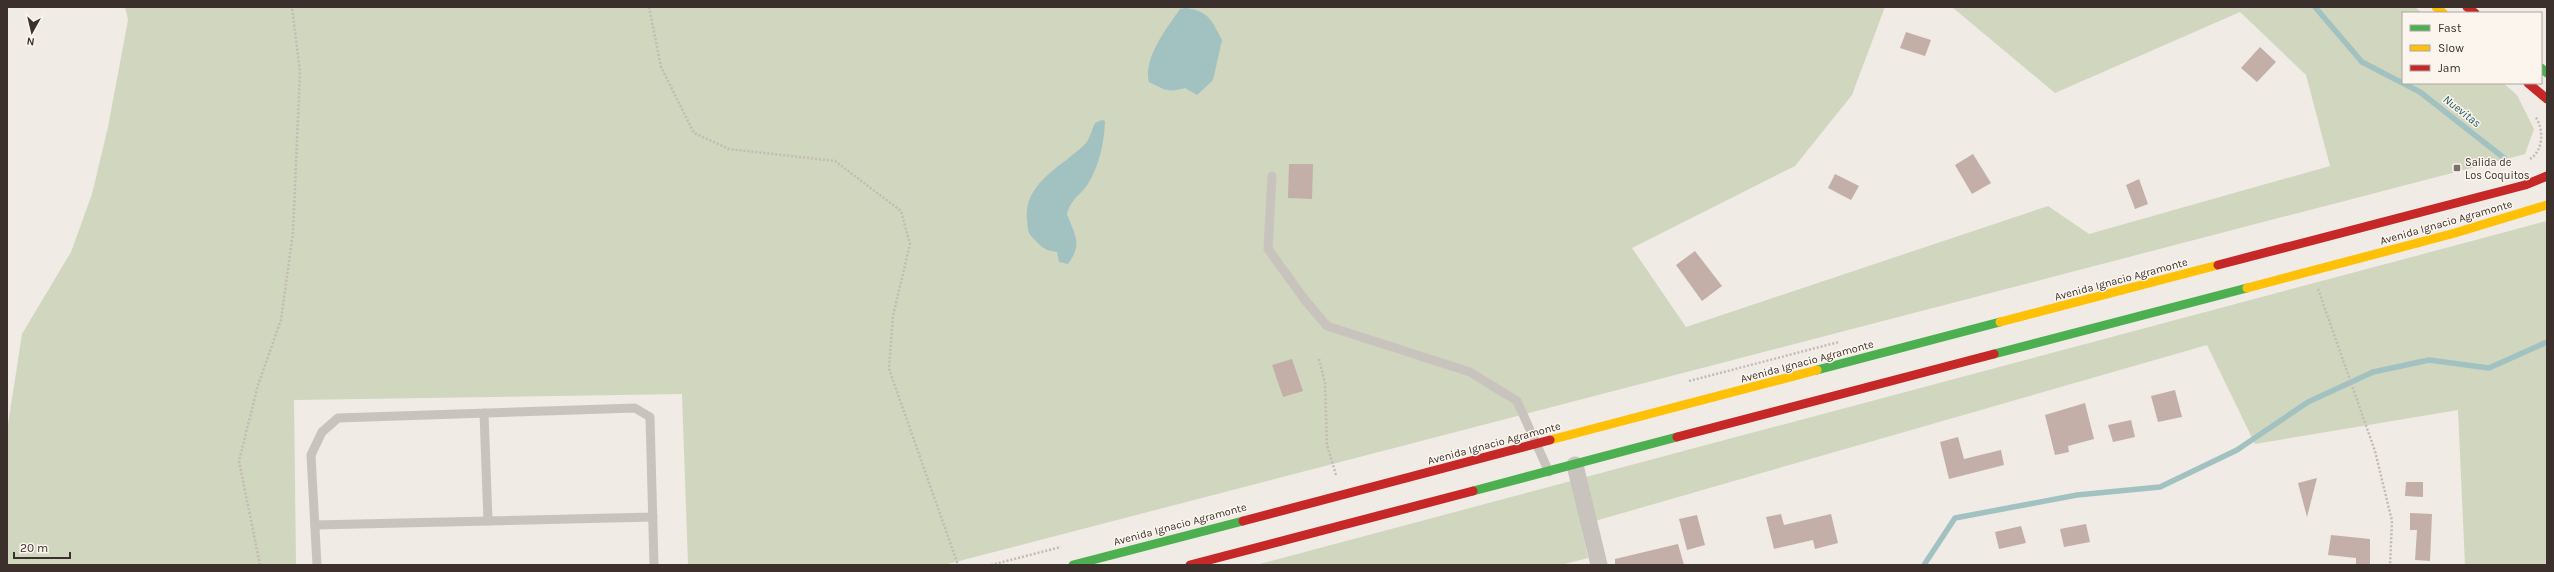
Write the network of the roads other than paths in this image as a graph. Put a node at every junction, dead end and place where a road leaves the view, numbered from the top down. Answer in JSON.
{"nodes":[{"id":1,"x":2529,"y":84,"type":"edge"},
{"id":2,"x":2547,"y":99,"type":"edge"},
{"id":3,"x":1272,"y":176,"type":"dead end"},
{"id":4,"x":2546,"y":176,"type":"edge"},
{"id":5,"x":2547,"y":204,"type":"edge"},
{"id":6,"x":484,"y":413,"type":"junction"},
{"id":7,"x":1535,"y":444,"type":"junction"},
{"id":8,"x":1575,"y":466,"type":"junction"},
{"id":9,"x":1549,"y":472,"type":"junction"},
{"id":10,"x":653,"y":517,"type":"junction"},
{"id":11,"x":488,"y":521,"type":"junction"},
{"id":12,"x":315,"y":525,"type":"junction"},
{"id":13,"x":317,"y":565,"type":"edge"},
{"id":14,"x":654,"y":565,"type":"edge"},
{"id":15,"x":1073,"y":565,"type":"edge"},
{"id":16,"x":1190,"y":565,"type":"edge"},
{"id":17,"x":1599,"y":565,"type":"edge"}],
"edges":[{"from":1,"to":2,"type":"main road"},
{"from":3,"to":7,"type":"lane"},
{"from":4,"to":7,"type":"main road","name":"Avenida Ignacio Agramonte"},
{"from":5,"to":8,"type":"main road","name":"Avenida Ignacio Agramonte"},
{"from":6,"to":10,"type":"lane"},
{"from":6,"to":11,"type":"lane"},
{"from":6,"to":12,"type":"lane"},
{"from":7,"to":9,"type":"lane"},
{"from":7,"to":15,"type":"main road","name":"Avenida Ignacio Agramonte"},
{"from":8,"to":9,"type":"main road","name":"Avenida Ignacio Agramonte"},
{"from":8,"to":17,"type":"street"},
{"from":9,"to":16,"type":"main road","name":"Avenida Ignacio Agramonte"},
{"from":10,"to":11,"type":"lane"},
{"from":10,"to":14,"type":"lane"},
{"from":11,"to":12,"type":"lane"},
{"from":12,"to":13,"type":"lane"}]}
